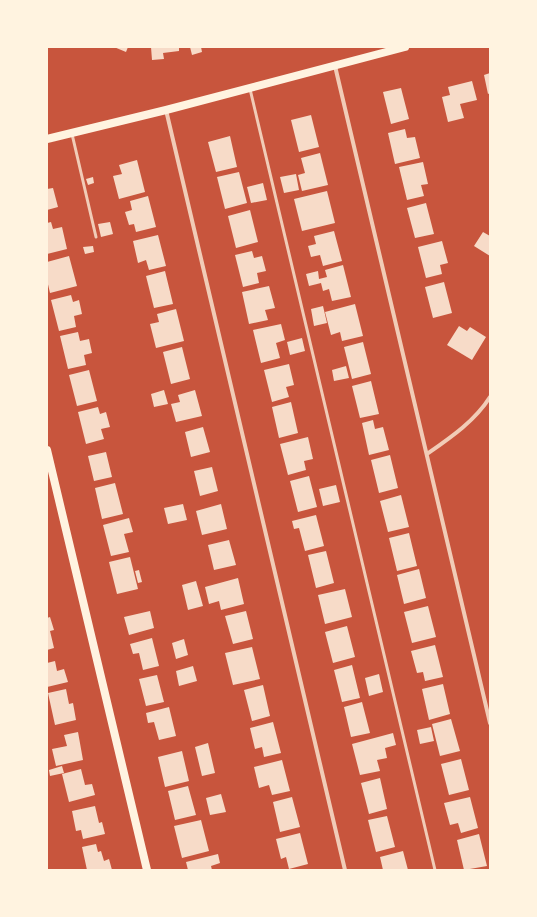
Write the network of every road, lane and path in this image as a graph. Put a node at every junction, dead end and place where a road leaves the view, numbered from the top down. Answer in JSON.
{"nodes":[{"id":1,"x":405,"y":47,"type":"edge"},
{"id":2,"x":335,"y":66,"type":"junction"},
{"id":3,"x":250,"y":88,"type":"junction"},
{"id":4,"x":166,"y":110,"type":"junction"},
{"id":5,"x":72,"y":133,"type":"junction"},
{"id":6,"x":47,"y":139,"type":"edge"},
{"id":7,"x":96,"y":237,"type":"dead end"},
{"id":8,"x":490,"y":396,"type":"edge"},
{"id":9,"x":47,"y":450,"type":"edge"},
{"id":10,"x":427,"y":454,"type":"junction"},
{"id":11,"x":490,"y":723,"type":"edge"},
{"id":12,"x":147,"y":870,"type":"edge"},
{"id":13,"x":345,"y":870,"type":"edge"},
{"id":14,"x":435,"y":870,"type":"edge"}],
"edges":[{"from":1,"to":2,"type":"main road"},
{"from":2,"to":3,"type":"main road"},
{"from":2,"to":10,"type":"street"},
{"from":3,"to":4,"type":"main road"},
{"from":3,"to":14,"type":"lane"},
{"from":4,"to":5,"type":"main road"},
{"from":4,"to":13,"type":"street"},
{"from":5,"to":6,"type":"main road"},
{"from":5,"to":7,"type":"lane"},
{"from":8,"to":10,"type":"street"},
{"from":9,"to":12,"type":"main road"},
{"from":10,"to":11,"type":"street"}]}
